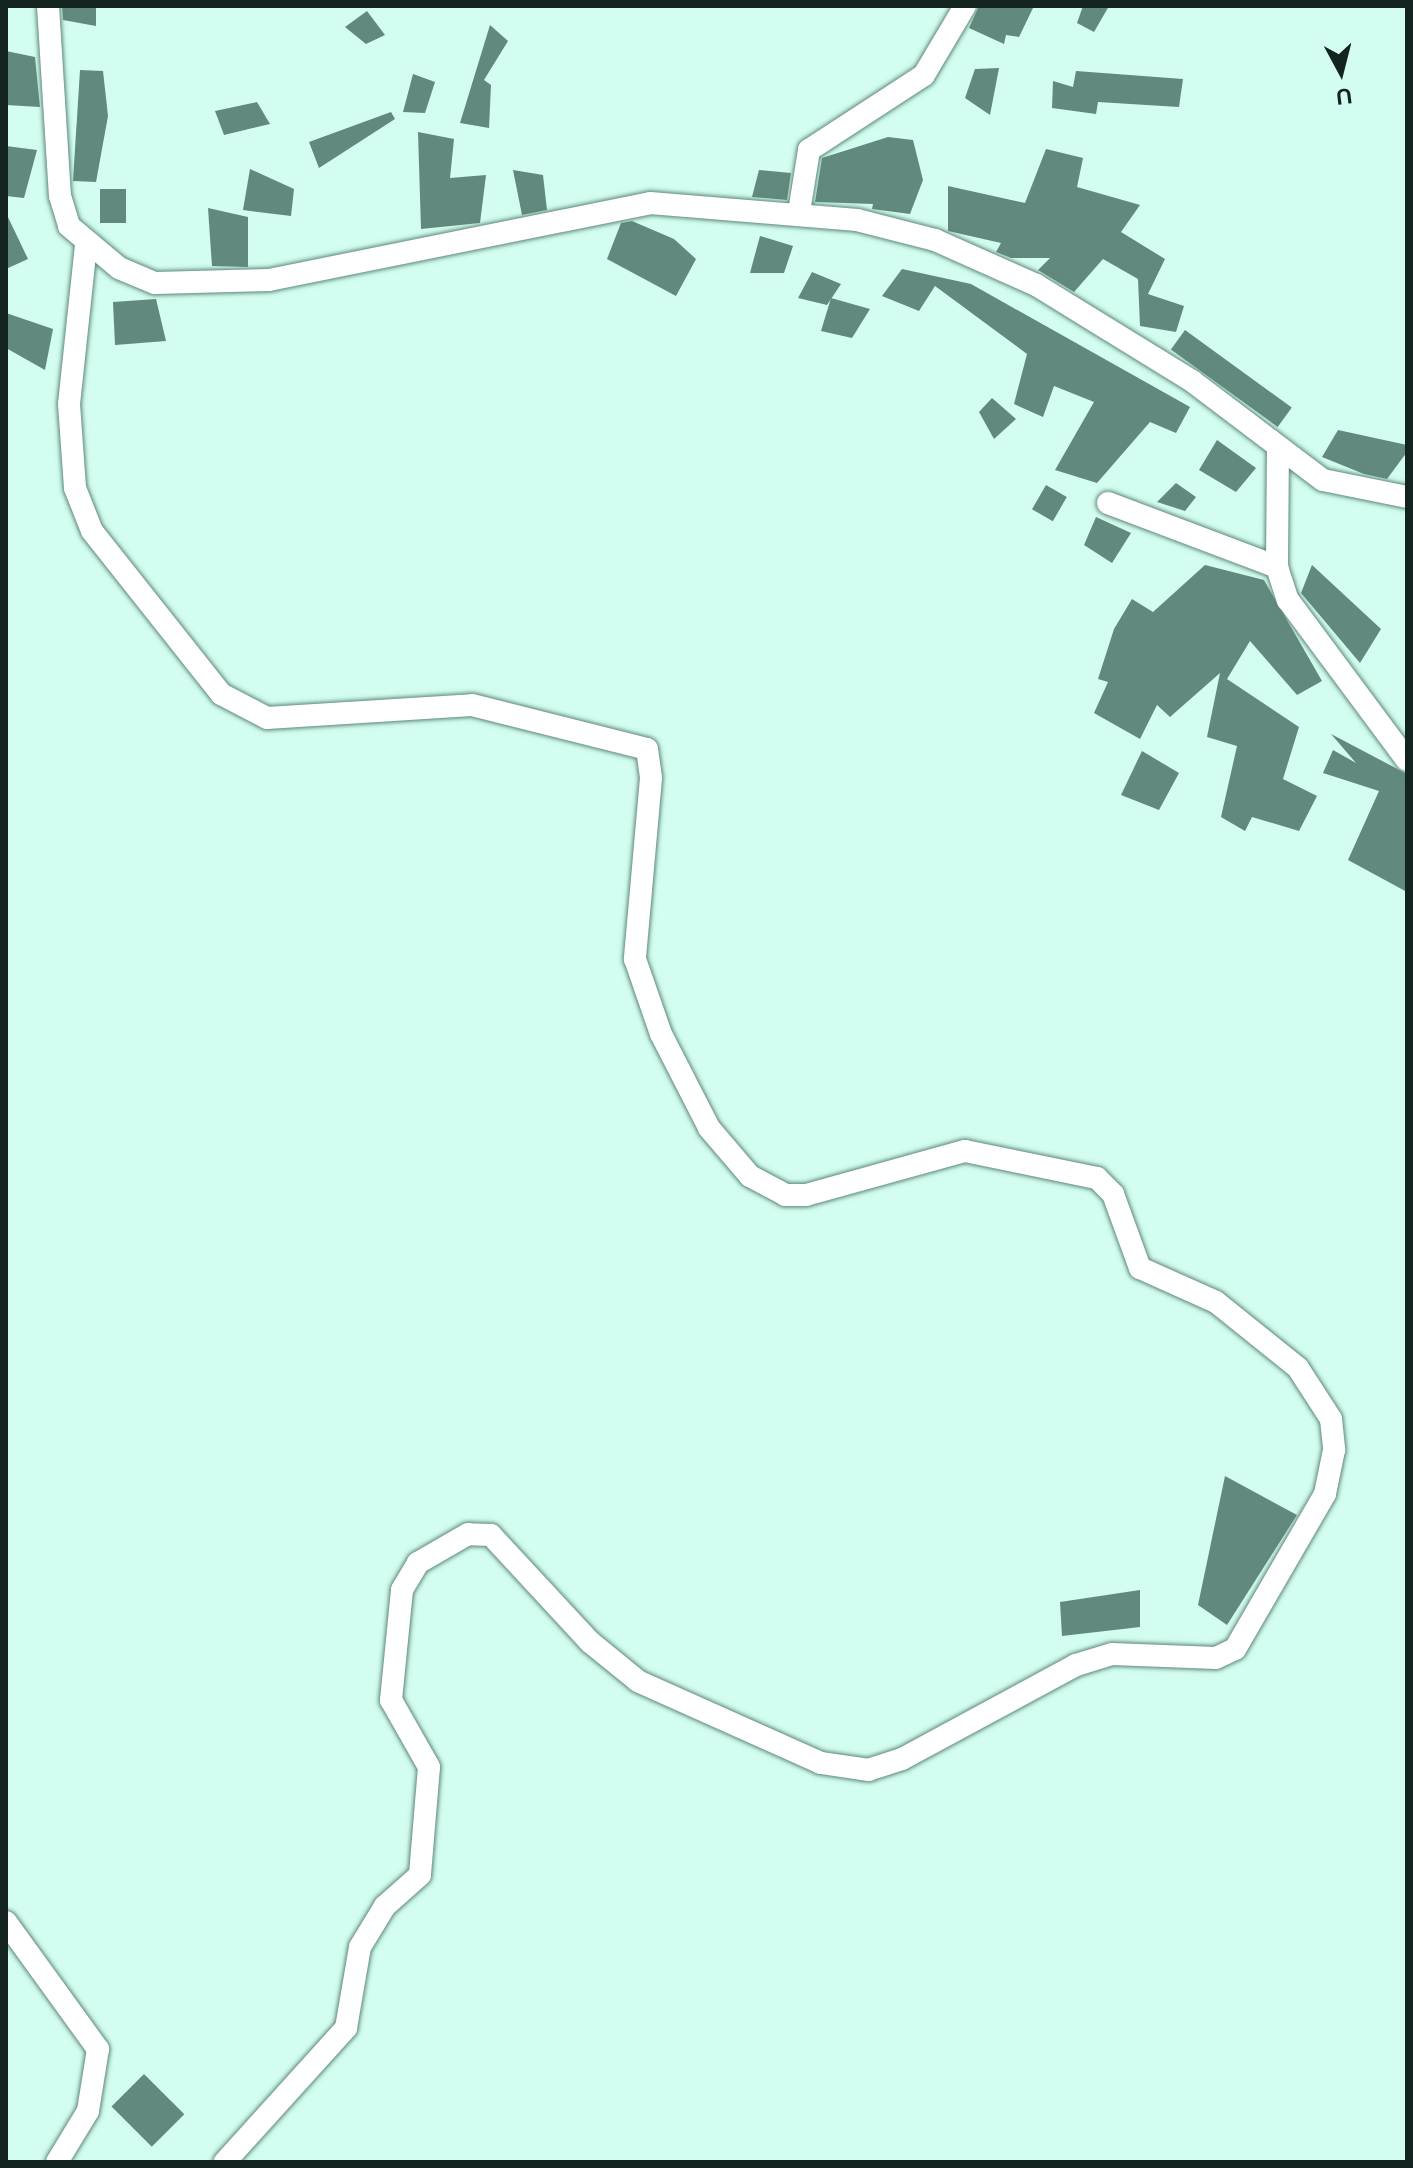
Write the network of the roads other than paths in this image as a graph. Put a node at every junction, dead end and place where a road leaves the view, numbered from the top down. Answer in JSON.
{"nodes":[{"id":1,"x":48,"y":6,"type":"edge"},
{"id":2,"x":965,"y":6,"type":"edge"},
{"id":3,"x":799,"y":212,"type":"junction"},
{"id":4,"x":86,"y":245,"type":"junction"},
{"id":5,"x":1278,"y":448,"type":"junction"},
{"id":6,"x":1407,"y":497,"type":"edge"},
{"id":7,"x":1108,"y":503,"type":"dead end"},
{"id":8,"x":1277,"y":567,"type":"junction"},
{"id":9,"x":1407,"y":760,"type":"edge"},
{"id":10,"x":6,"y":1922,"type":"edge"},
{"id":11,"x":57,"y":2162,"type":"edge"},
{"id":12,"x":225,"y":2162,"type":"edge"}],
"edges":[{"from":1,"to":4,"type":"street"},
{"from":2,"to":3,"type":"street"},
{"from":3,"to":4,"type":"street"},
{"from":3,"to":5,"type":"street"},
{"from":4,"to":12,"type":"street"},
{"from":5,"to":6,"type":"street"},
{"from":5,"to":8,"type":"street"},
{"from":7,"to":8,"type":"street"},
{"from":8,"to":9,"type":"street"},
{"from":10,"to":11,"type":"street"}]}
